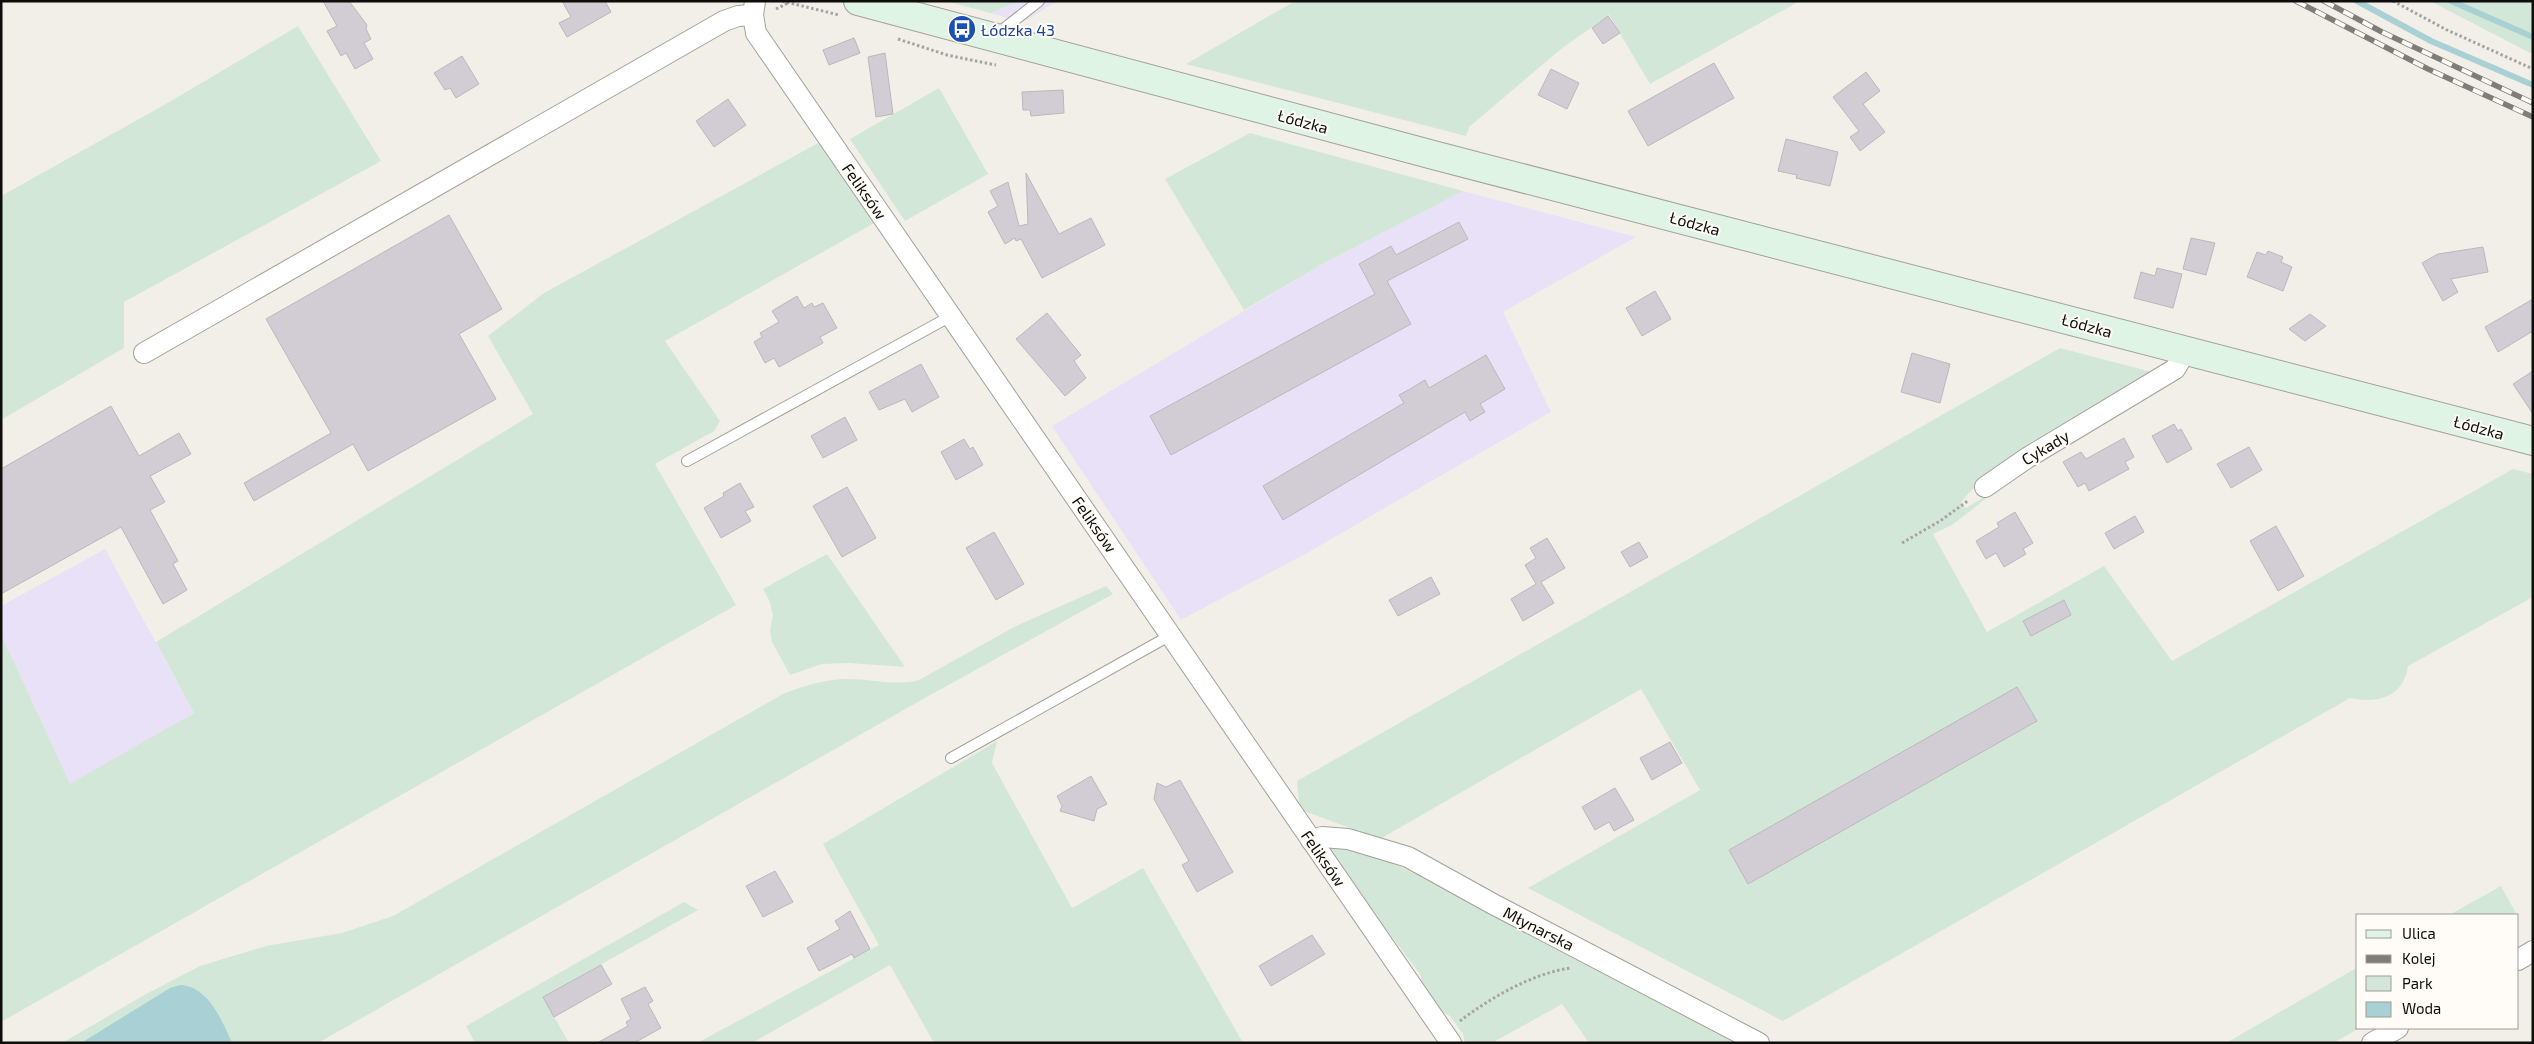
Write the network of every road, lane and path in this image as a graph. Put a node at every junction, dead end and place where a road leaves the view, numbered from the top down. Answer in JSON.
{"nodes":[{"id":1,"x":782,"y":1,"type":"edge"},
{"id":2,"x":858,"y":1,"type":"edge"},
{"id":3,"x":1039,"y":1,"type":"edge"},
{"id":4,"x":2393,"y":1,"type":"edge"},
{"id":5,"x":789,"y":3,"type":"dead end"},
{"id":6,"x":754,"y":8,"type":"edge"},
{"id":7,"x":993,"y":38,"type":"junction"},
{"id":8,"x":2533,"y":69,"type":"edge"},
{"id":9,"x":951,"y":316,"type":"junction"},
{"id":10,"x":2186,"y":351,"type":"junction"},
{"id":11,"x":144,"y":353,"type":"dead end"},
{"id":12,"x":2533,"y":441,"type":"edge"},
{"id":13,"x":686,"y":461,"type":"dead end"},
{"id":14,"x":1986,"y":487,"type":"joint"},
{"id":15,"x":1902,"y":543,"type":"dead end"},
{"id":16,"x":1171,"y":636,"type":"junction"},
{"id":17,"x":951,"y":758,"type":"dead end"},
{"id":18,"x":1311,"y":840,"type":"junction"},
{"id":19,"x":2533,"y":951,"type":"edge"},
{"id":20,"x":1600,"y":959,"type":"junction"},
{"id":21,"x":2519,"y":959,"type":"edge"},
{"id":22,"x":2396,"y":1029,"type":"edge"},
{"id":23,"x":1448,"y":1038,"type":"edge"},
{"id":24,"x":1759,"y":1043,"type":"edge"},
{"id":25,"x":2372,"y":1043,"type":"edge"}],
"edges":[{"from":1,"to":5,"type":"path"},
{"from":2,"to":7,"type":"main road","name":"Łódzka"},
{"from":3,"to":7,"type":"lane"},
{"from":4,"to":8,"type":"path"},
{"from":6,"to":9,"type":"street","name":"Feliksów"},
{"from":6,"to":11,"type":"street"},
{"from":7,"to":10,"type":"main road","name":"Łódzka"},
{"from":9,"to":13,"type":"lane"},
{"from":9,"to":16,"type":"street","name":"Feliksów"},
{"from":10,"to":12,"type":"main road","name":"Łódzka"},
{"from":10,"to":14,"type":"street","name":"Cykady"},
{"from":14,"to":15,"type":"path"},
{"from":16,"to":17,"type":"lane"},
{"from":16,"to":18,"type":"street","name":"Feliksów"},
{"from":18,"to":20,"type":"street","name":"Młynarska"},
{"from":18,"to":23,"type":"street","name":"Feliksów"},
{"from":19,"to":21,"type":"street"},
{"from":20,"to":23,"type":"path"},
{"from":20,"to":24,"type":"street","name":"Młynarska"},
{"from":22,"to":25,"type":"street"}]}
